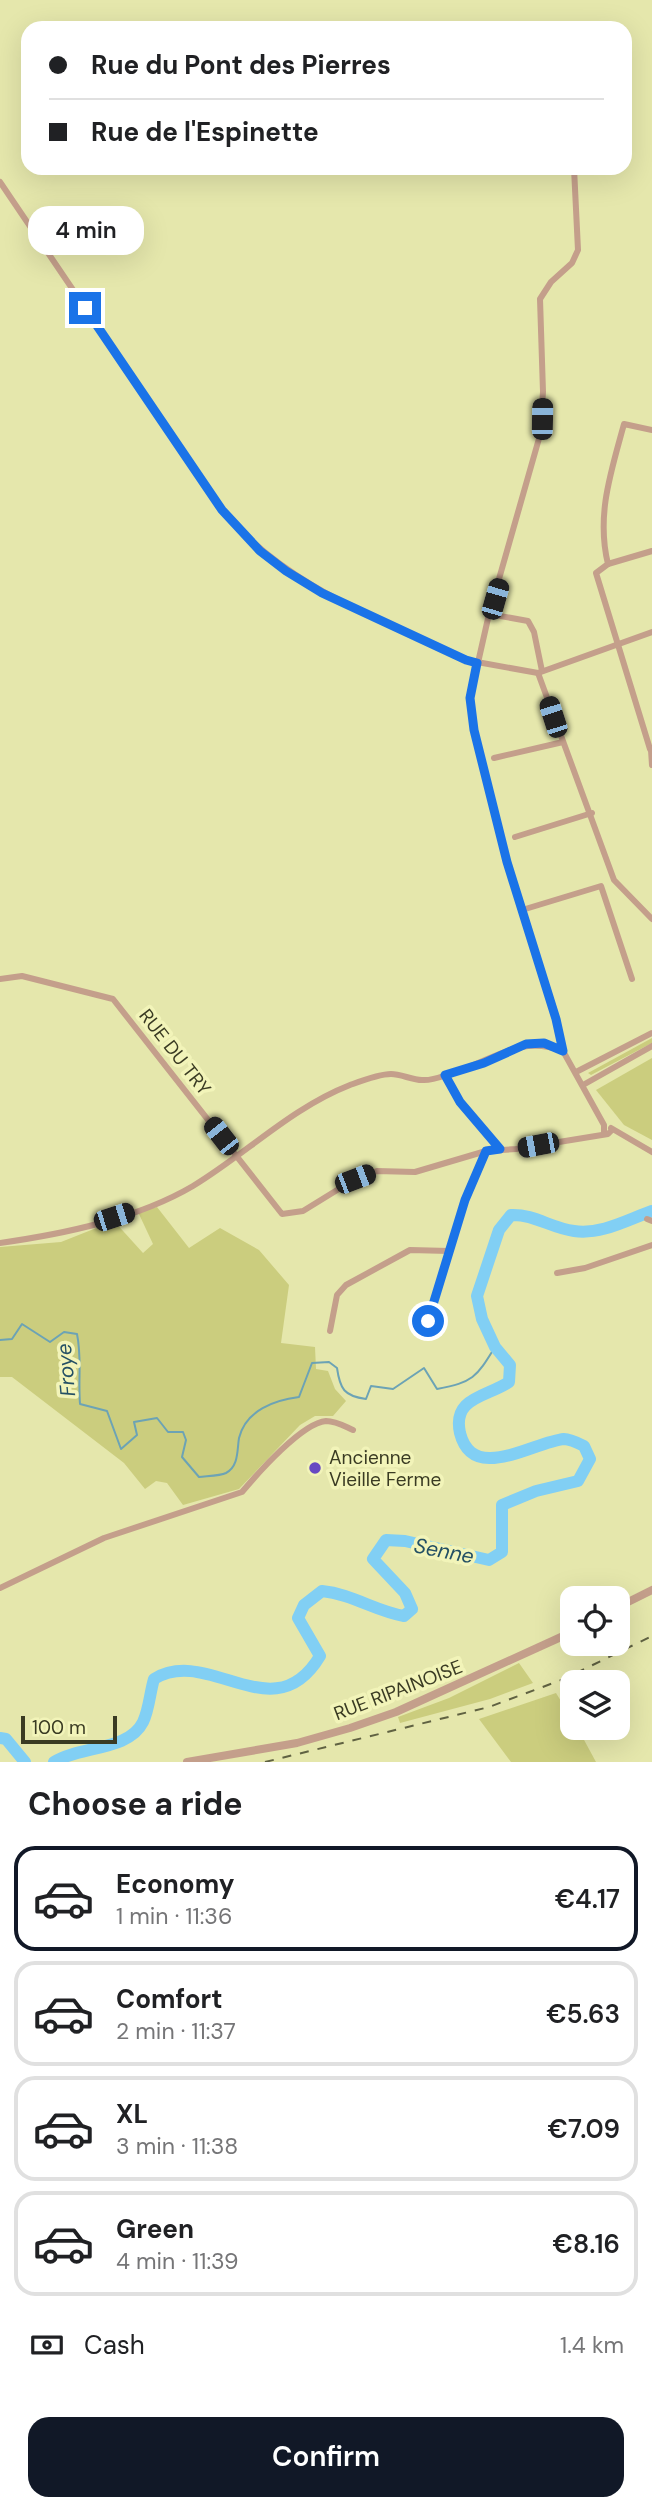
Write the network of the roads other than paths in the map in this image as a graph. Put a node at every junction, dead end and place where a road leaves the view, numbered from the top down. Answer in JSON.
{"nodes":[{"id":1,"x":573,"y":175,"type":"edge"},
{"id":2,"x":0,"y":182,"type":"edge"},
{"id":3,"x":652,"y":430,"type":"edge"},
{"id":4,"x":652,"y":551,"type":"edge"},
{"id":5,"x":608,"y":564,"type":"junction"},
{"id":6,"x":489,"y":614,"type":"junction"},
{"id":7,"x":652,"y":632,"type":"edge"},
{"id":8,"x":617,"y":646,"type":"junction"},
{"id":9,"x":477,"y":663,"type":"junction"},
{"id":10,"x":540,"y":672,"type":"junction"},
{"id":11,"x":563,"y":742,"type":"junction"},
{"id":12,"x":651,"y":750,"type":"edge"},
{"id":13,"x":494,"y":758,"type":"dead end"},
{"id":14,"x":652,"y":765,"type":"edge"},
{"id":15,"x":592,"y":813,"type":"junction"},
{"id":16,"x":515,"y":837,"type":"dead end"},
{"id":17,"x":522,"y":910,"type":"junction"},
{"id":18,"x":652,"y":919,"type":"edge"},
{"id":19,"x":0,"y":979,"type":"edge"},
{"id":20,"x":632,"y":979,"type":"dead end"},
{"id":21,"x":560,"y":1033,"type":"junction"},
{"id":22,"x":652,"y":1033,"type":"edge"},
{"id":23,"x":544,"y":1043,"type":"junction"},
{"id":24,"x":652,"y":1046,"type":"edge"},
{"id":25,"x":563,"y":1051,"type":"junction"},
{"id":26,"x":576,"y":1072,"type":"junction"},
{"id":27,"x":445,"y":1075,"type":"junction"},
{"id":28,"x":583,"y":1085,"type":"junction"},
{"id":29,"x":604,"y":1129,"type":"junction"},
{"id":30,"x":500,"y":1149,"type":"junction"},
{"id":31,"x":486,"y":1151,"type":"junction"},
{"id":32,"x":652,"y":1152,"type":"edge"},
{"id":33,"x":236,"y":1155,"type":"junction"},
{"id":34,"x":0,"y":1243,"type":"edge"},
{"id":35,"x":652,"y":1245,"type":"edge"},
{"id":36,"x":449,"y":1251,"type":"junction"},
{"id":37,"x":557,"y":1273,"type":"dead end"},
{"id":38,"x":413,"y":1328,"type":"dead end"},
{"id":39,"x":330,"y":1331,"type":"dead end"},
{"id":40,"x":353,"y":1430,"type":"dead end"},
{"id":41,"x":0,"y":1588,"type":"edge"},
{"id":42,"x":652,"y":1590,"type":"edge"},
{"id":43,"x":630,"y":1601,"type":"edge"},
{"id":44,"x":560,"y":1638,"type":"edge"},
{"id":45,"x":216,"y":1760,"type":"edge"},
{"id":46,"x":187,"y":1762,"type":"edge"}],
"edges":[{"from":1,"to":6,"type":"street"},
{"from":2,"to":9,"type":"street"},
{"from":3,"to":5,"type":"street"},
{"from":4,"to":5,"type":"street"},
{"from":5,"to":8,"type":"street"},
{"from":6,"to":9,"type":"street"},
{"from":6,"to":10,"type":"street"},
{"from":7,"to":8,"type":"street"},
{"from":8,"to":10,"type":"street"},
{"from":8,"to":12,"type":"street"},
{"from":9,"to":10,"type":"street"},
{"from":9,"to":17,"type":"street"},
{"from":10,"to":11,"type":"street"},
{"from":11,"to":13,"type":"street"},
{"from":11,"to":15,"type":"street"},
{"from":12,"to":14,"type":"street"},
{"from":15,"to":16,"type":"street"},
{"from":15,"to":18,"type":"street"},
{"from":17,"to":20,"type":"street"},
{"from":17,"to":21,"type":"street"},
{"from":19,"to":33,"type":"street","name":"RUE DU TRY"},
{"from":21,"to":23,"type":"street"},
{"from":21,"to":25,"type":"street"},
{"from":22,"to":26,"type":"street"},
{"from":23,"to":25,"type":"street"},
{"from":23,"to":27,"type":"street"},
{"from":24,"to":28,"type":"street"},
{"from":25,"to":26,"type":"street"},
{"from":26,"to":28,"type":"street"},
{"from":27,"to":30,"type":"street"},
{"from":27,"to":33,"type":"street"},
{"from":28,"to":29,"type":"street"},
{"from":29,"to":30,"type":"street","name":"RUE DU TRY"},
{"from":29,"to":32,"type":"street"},
{"from":30,"to":31,"type":"street","name":"RUE DU TRY"},
{"from":31,"to":33,"type":"street","name":"RUE DU TRY"},
{"from":31,"to":36,"type":"street"},
{"from":33,"to":34,"type":"street"},
{"from":35,"to":37,"type":"street"},
{"from":36,"to":38,"type":"street"},
{"from":36,"to":39,"type":"street"},
{"from":40,"to":41,"type":"street"},
{"from":42,"to":43,"type":"street"},
{"from":44,"to":45,"type":"street","name":"RUE RIPAINOISE"},
{"from":45,"to":46,"type":"street","name":"RUE RIPAINOISE"}]}
